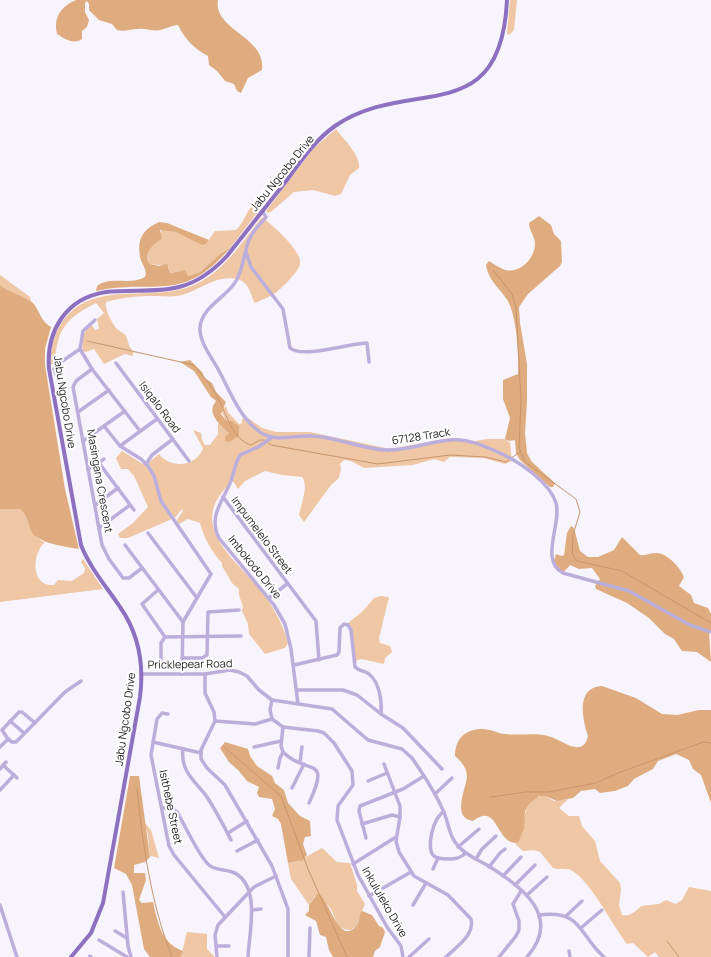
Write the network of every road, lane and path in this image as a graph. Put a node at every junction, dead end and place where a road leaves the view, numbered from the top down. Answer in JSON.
{"nodes":[{"id":1,"x":507,"y":0,"type":"edge"},
{"id":2,"x":262,"y":211,"type":"junction"},
{"id":3,"x":245,"y":251,"type":"junction"},
{"id":4,"x":95,"y":320,"type":"dead end"},
{"id":5,"x":80,"y":349,"type":"junction"},
{"id":6,"x":369,"y":362,"type":"dead end"},
{"id":7,"x":116,"y":363,"type":"dead end"},
{"id":8,"x":92,"y":369,"type":"junction"},
{"id":9,"x":57,"y":376,"type":"dead end"},
{"id":10,"x":108,"y":390,"type":"junction"},
{"id":11,"x":125,"y":411,"type":"junction"},
{"id":12,"x":78,"y":412,"type":"junction"},
{"id":13,"x":158,"y":418,"type":"junction"},
{"id":14,"x":104,"y":426,"type":"junction"},
{"id":15,"x":140,"y":431,"type":"junction"},
{"id":16,"x":271,"y":438,"type":"junction"},
{"id":17,"x":173,"y":439,"type":"junction"},
{"id":18,"x":83,"y":441,"type":"junction"},
{"id":19,"x":120,"y":446,"type":"junction"},
{"id":20,"x":104,"y":458,"type":"dead end"},
{"id":21,"x":189,"y":461,"type":"dead end"},
{"id":22,"x":99,"y":463,"type":"junction"},
{"id":23,"x":146,"y":464,"type":"junction"},
{"id":24,"x":88,"y":469,"type":"junction"},
{"id":25,"x":118,"y":488,"type":"junction"},
{"id":26,"x":223,"y":496,"type":"junction"},
{"id":27,"x":95,"y":505,"type":"junction"},
{"id":28,"x":130,"y":505,"type":"junction"},
{"id":29,"x":134,"y":510,"type":"dead end"},
{"id":30,"x":99,"y":528,"type":"junction"},
{"id":31,"x":148,"y":533,"type":"dead end"},
{"id":32,"x":125,"y":545,"type":"dead end"},
{"id":33,"x":142,"y":568,"type":"junction"},
{"id":34,"x":287,"y":584,"type":"junction"},
{"id":35,"x":158,"y":590,"type":"junction"},
{"id":36,"x":197,"y":598,"type":"junction"},
{"id":37,"x":269,"y":598,"type":"junction"},
{"id":38,"x":239,"y":610,"type":"dead end"},
{"id":39,"x":183,"y":622,"type":"junction"},
{"id":40,"x":711,"y":632,"type":"edge"},
{"id":41,"x":207,"y":636,"type":"junction"},
{"id":42,"x":241,"y":636,"type":"dead end"},
{"id":43,"x":165,"y":637,"type":"junction"},
{"id":44,"x":182,"y":637,"type":"junction"},
{"id":45,"x":182,"y":658,"type":"junction"},
{"id":46,"x":319,"y":660,"type":"junction"},
{"id":47,"x":161,"y":661,"type":"dead end"},
{"id":48,"x":294,"y":665,"type":"junction"},
{"id":49,"x":142,"y":674,"type":"junction"},
{"id":50,"x":182,"y":674,"type":"junction"},
{"id":51,"x":205,"y":674,"type":"junction"},
{"id":52,"x":81,"y":680,"type":"dead end"},
{"id":53,"x":297,"y":690,"type":"junction"},
{"id":54,"x":272,"y":700,"type":"junction"},
{"id":55,"x":298,"y":704,"type":"junction"},
{"id":56,"x":168,"y":714,"type":"dead end"},
{"id":57,"x":381,"y":714,"type":"junction"},
{"id":58,"x":272,"y":719,"type":"junction"},
{"id":59,"x":10,"y":721,"type":"junction"},
{"id":60,"x":215,"y":721,"type":"junction"},
{"id":61,"x":35,"y":723,"type":"junction"},
{"id":62,"x":283,"y":727,"type":"junction"},
{"id":63,"x":24,"y":733,"type":"junction"},
{"id":64,"x":8,"y":739,"type":"junction"},
{"id":65,"x":282,"y":741,"type":"junction"},
{"id":66,"x":153,"y":742,"type":"junction"},
{"id":67,"x":0,"y":747,"type":"edge"},
{"id":68,"x":254,"y":747,"type":"dead end"},
{"id":69,"x":302,"y":748,"type":"dead end"},
{"id":70,"x":184,"y":749,"type":"junction"},
{"id":71,"x":283,"y":752,"type":"junction"},
{"id":72,"x":201,"y":753,"type":"junction"},
{"id":73,"x":302,"y":763,"type":"junction"},
{"id":74,"x":384,"y":764,"type":"dead end"},
{"id":75,"x":3,"y":765,"type":"edge"},
{"id":76,"x":278,"y":768,"type":"dead end"},
{"id":77,"x":442,"y":769,"type":"dead end"},
{"id":78,"x":387,"y":772,"type":"junction"},
{"id":79,"x":424,"y":776,"type":"junction"},
{"id":80,"x":452,"y":778,"type":"dead end"},
{"id":81,"x":368,"y":781,"type":"dead end"},
{"id":82,"x":292,"y":788,"type":"dead end"},
{"id":83,"x":0,"y":790,"type":"edge"},
{"id":84,"x":395,"y":792,"type":"junction"},
{"id":85,"x":435,"y":794,"type":"junction"},
{"id":86,"x":309,"y":803,"type":"dead end"},
{"id":87,"x":162,"y":808,"type":"junction"},
{"id":88,"x":444,"y":812,"type":"junction"},
{"id":89,"x":400,"y":817,"type":"junction"},
{"id":90,"x":247,"y":822,"type":"junction"},
{"id":91,"x":362,"y":824,"type":"junction"},
{"id":92,"x":479,"y":829,"type":"dead end"},
{"id":93,"x":228,"y":833,"type":"junction"},
{"id":94,"x":496,"y":836,"type":"dead end"},
{"id":95,"x":396,"y":837,"type":"junction"},
{"id":96,"x":366,"y":838,"type":"dead end"},
{"id":97,"x":232,"y":840,"type":"dead end"},
{"id":98,"x":258,"y":840,"type":"junction"},
{"id":99,"x":458,"y":847,"type":"junction"},
{"id":100,"x":505,"y":849,"type":"dead end"},
{"id":101,"x":237,"y":851,"type":"dead end"},
{"id":102,"x":466,"y":853,"type":"junction"},
{"id":103,"x":520,"y":857,"type":"dead end"},
{"id":104,"x":438,"y":858,"type":"junction"},
{"id":105,"x":476,"y":859,"type":"junction"},
{"id":106,"x":353,"y":864,"type":"junction"},
{"id":107,"x":535,"y":865,"type":"dead end"},
{"id":108,"x":489,"y":866,"type":"junction"},
{"id":109,"x":433,"y":869,"type":"dead end"},
{"id":110,"x":411,"y":872,"type":"junction"},
{"id":111,"x":276,"y":876,"type":"junction"},
{"id":112,"x":503,"y":876,"type":"junction"},
{"id":113,"x":547,"y":877,"type":"dead end"},
{"id":114,"x":426,"y":883,"type":"junction"},
{"id":115,"x":515,"y":885,"type":"junction"},
{"id":116,"x":522,"y":891,"type":"junction"},
{"id":117,"x":123,"y":892,"type":"dead end"},
{"id":118,"x":249,"y":892,"type":"junction"},
{"id":119,"x":527,"y":895,"type":"junction"},
{"id":120,"x":369,"y":896,"type":"junction"},
{"id":121,"x":582,"y":901,"type":"dead end"},
{"id":122,"x":0,"y":905,"type":"edge"},
{"id":123,"x":413,"y":905,"type":"dead end"},
{"id":124,"x":261,"y":909,"type":"dead end"},
{"id":125,"x":252,"y":910,"type":"junction"},
{"id":126,"x":602,"y":910,"type":"dead end"},
{"id":127,"x":539,"y":915,"type":"junction"},
{"id":128,"x":566,"y":916,"type":"junction"},
{"id":129,"x":225,"y":917,"type":"junction"},
{"id":130,"x":582,"y":927,"type":"junction"},
{"id":131,"x":310,"y":928,"type":"dead end"},
{"id":132,"x":115,"y":930,"type":"dead end"},
{"id":133,"x":127,"y":938,"type":"junction"},
{"id":134,"x":429,"y":939,"type":"dead end"},
{"id":135,"x":99,"y":940,"type":"dead end"},
{"id":136,"x":216,"y":946,"type":"junction"},
{"id":137,"x":229,"y":946,"type":"dead end"},
{"id":138,"x":569,"y":951,"type":"dead end"},
{"id":139,"x":17,"y":957,"type":"edge"},
{"id":140,"x":71,"y":957,"type":"edge"},
{"id":141,"x":127,"y":957,"type":"edge"},
{"id":142,"x":131,"y":957,"type":"edge"},
{"id":143,"x":217,"y":957,"type":"edge"},
{"id":144,"x":248,"y":957,"type":"edge"},
{"id":145,"x":288,"y":957,"type":"edge"},
{"id":146,"x":309,"y":957,"type":"edge"},
{"id":147,"x":404,"y":957,"type":"edge"},
{"id":148,"x":409,"y":957,"type":"edge"},
{"id":149,"x":446,"y":957,"type":"edge"},
{"id":150,"x":499,"y":957,"type":"edge"},
{"id":151,"x":527,"y":957,"type":"edge"},
{"id":152,"x":570,"y":957,"type":"edge"},
{"id":153,"x":604,"y":957,"type":"edge"}],
"edges":[{"from":1,"to":2,"type":"main road","name":"Jabu Ngcobo Drive"},
{"from":2,"to":3,"type":"street"},
{"from":2,"to":49,"type":"main road","name":"Jabu Ngcobo Drive"},
{"from":3,"to":6,"type":"street"},
{"from":3,"to":16,"type":"street"},
{"from":4,"to":5,"type":"street"},
{"from":5,"to":8,"type":"street"},
{"from":5,"to":9,"type":"street"},
{"from":7,"to":13,"type":"street","name":"Isiqalo Road"},
{"from":8,"to":10,"type":"street"},
{"from":8,"to":12,"type":"street","name":"Masingana Crescent"},
{"from":10,"to":11,"type":"street"},
{"from":10,"to":12,"type":"street"},
{"from":11,"to":14,"type":"street"},
{"from":11,"to":15,"type":"street"},
{"from":12,"to":18,"type":"street","name":"Masingana Crescent"},
{"from":13,"to":15,"type":"street"},
{"from":13,"to":17,"type":"street","name":"Isiqalo Road"},
{"from":14,"to":18,"type":"street"},
{"from":14,"to":19,"type":"street"},
{"from":15,"to":19,"type":"street"},
{"from":16,"to":26,"type":"street","name":"Imbokodo Drive"},
{"from":16,"to":40,"type":"street","name":"67128 Track"},
{"from":17,"to":21,"type":"street","name":"Isiqalo Road"},
{"from":17,"to":23,"type":"street"},
{"from":18,"to":24,"type":"street","name":"Masingana Crescent"},
{"from":19,"to":23,"type":"street"},
{"from":20,"to":22,"type":"street"},
{"from":22,"to":24,"type":"street"},
{"from":22,"to":25,"type":"street"},
{"from":23,"to":36,"type":"street"},
{"from":24,"to":27,"type":"street","name":"Masingana Crescent"},
{"from":25,"to":27,"type":"street"},
{"from":25,"to":28,"type":"street"},
{"from":26,"to":34,"type":"street","name":"Impumelelo Street"},
{"from":26,"to":37,"type":"street","name":"Imbokodo Drive"},
{"from":27,"to":30,"type":"street","name":"Masingana Crescent"},
{"from":28,"to":29,"type":"street"},
{"from":28,"to":30,"type":"street"},
{"from":30,"to":33,"type":"street","name":"Masingana Crescent"},
{"from":31,"to":36,"type":"street"},
{"from":32,"to":33,"type":"street"},
{"from":33,"to":35,"type":"street"},
{"from":34,"to":37,"type":"street","name":"Impumelelo Street"},
{"from":34,"to":46,"type":"street","name":"Impumelelo Street"},
{"from":35,"to":39,"type":"street"},
{"from":35,"to":43,"type":"street"},
{"from":36,"to":39,"type":"street"},
{"from":37,"to":48,"type":"street","name":"Imbokodo Drive"},
{"from":38,"to":41,"type":"street"},
{"from":39,"to":44,"type":"street"},
{"from":41,"to":42,"type":"street"},
{"from":41,"to":44,"type":"street"},
{"from":41,"to":45,"type":"street"},
{"from":43,"to":44,"type":"street"},
{"from":43,"to":47,"type":"street"},
{"from":44,"to":45,"type":"street"},
{"from":45,"to":50,"type":"street"},
{"from":46,"to":48,"type":"street"},
{"from":46,"to":57,"type":"street"},
{"from":48,"to":53,"type":"street","name":"Imbokodo Drive"},
{"from":49,"to":50,"type":"street","name":"Pricklepear Road"},
{"from":49,"to":140,"type":"main road","name":"Jabu Ngcobo Drive"},
{"from":50,"to":51,"type":"street","name":"Pricklepear Road"},
{"from":51,"to":54,"type":"street","name":"Pricklepear Road"},
{"from":51,"to":60,"type":"street"},
{"from":52,"to":61,"type":"street"},
{"from":53,"to":55,"type":"street","name":"Imbokodo Drive"},
{"from":53,"to":57,"type":"street"},
{"from":54,"to":55,"type":"street","name":"Pricklepear Road"},
{"from":54,"to":58,"type":"street"},
{"from":55,"to":79,"type":"street","name":"Pricklepear Road"},
{"from":56,"to":66,"type":"street","name":"Isithebe Street"},
{"from":57,"to":77,"type":"street"},
{"from":58,"to":60,"type":"street"},
{"from":58,"to":62,"type":"street","name":"Inkululeko Drive"},
{"from":59,"to":61,"type":"street"},
{"from":59,"to":63,"type":"street"},
{"from":59,"to":64,"type":"street"},
{"from":60,"to":72,"type":"street"},
{"from":61,"to":63,"type":"street"},
{"from":62,"to":65,"type":"street"},
{"from":62,"to":106,"type":"street","name":"Inkululeko Drive"},
{"from":63,"to":64,"type":"street"},
{"from":64,"to":67,"type":"street"},
{"from":65,"to":68,"type":"street"},
{"from":65,"to":71,"type":"street"},
{"from":66,"to":70,"type":"street"},
{"from":66,"to":87,"type":"street","name":"Isithebe Street"},
{"from":69,"to":73,"type":"street"},
{"from":70,"to":72,"type":"street"},
{"from":70,"to":93,"type":"street"},
{"from":71,"to":73,"type":"street"},
{"from":71,"to":76,"type":"street"},
{"from":72,"to":90,"type":"street"},
{"from":73,"to":82,"type":"street"},
{"from":73,"to":86,"type":"street"},
{"from":74,"to":78,"type":"street"},
{"from":75,"to":83,"type":"street"},
{"from":78,"to":81,"type":"street"},
{"from":78,"to":84,"type":"street"},
{"from":79,"to":84,"type":"street"},
{"from":79,"to":85,"type":"street","name":"Pricklepear Road"},
{"from":80,"to":85,"type":"street"},
{"from":84,"to":89,"type":"street"},
{"from":84,"to":91,"type":"street"},
{"from":85,"to":88,"type":"street","name":"Pricklepear Road"},
{"from":87,"to":118,"type":"street"},
{"from":87,"to":129,"type":"street","name":"Isithebe Street"},
{"from":88,"to":99,"type":"street","name":"Pricklepear Road"},
{"from":88,"to":104,"type":"street"},
{"from":89,"to":91,"type":"street"},
{"from":89,"to":95,"type":"street"},
{"from":90,"to":93,"type":"street"},
{"from":90,"to":98,"type":"street"},
{"from":91,"to":96,"type":"street"},
{"from":92,"to":99,"type":"street"},
{"from":93,"to":97,"type":"street"},
{"from":94,"to":105,"type":"street"},
{"from":95,"to":106,"type":"street"},
{"from":95,"to":110,"type":"street"},
{"from":98,"to":101,"type":"street"},
{"from":98,"to":111,"type":"street"},
{"from":99,"to":102,"type":"street","name":"Pricklepear Road"},
{"from":100,"to":108,"type":"street"},
{"from":102,"to":104,"type":"street"},
{"from":102,"to":105,"type":"street","name":"Pricklepear Road"},
{"from":103,"to":112,"type":"street"},
{"from":104,"to":109,"type":"street"},
{"from":105,"to":108,"type":"street","name":"Pricklepear Road"},
{"from":106,"to":120,"type":"street","name":"Inkululeko Drive"},
{"from":107,"to":115,"type":"street"},
{"from":108,"to":112,"type":"street","name":"Pricklepear Road"},
{"from":110,"to":114,"type":"street"},
{"from":110,"to":120,"type":"street"},
{"from":111,"to":118,"type":"street"},
{"from":111,"to":145,"type":"street"},
{"from":112,"to":115,"type":"street","name":"Pricklepear Road"},
{"from":113,"to":119,"type":"street"},
{"from":114,"to":123,"type":"street"},
{"from":114,"to":149,"type":"street"},
{"from":115,"to":116,"type":"street","name":"Pricklepear Road"},
{"from":116,"to":119,"type":"street","name":"Pricklepear Road"},
{"from":116,"to":150,"type":"street"},
{"from":117,"to":133,"type":"street"},
{"from":118,"to":125,"type":"street"},
{"from":118,"to":129,"type":"street"},
{"from":119,"to":127,"type":"street","name":"Pricklepear Road"},
{"from":120,"to":147,"type":"street","name":"Inkululeko Drive"},
{"from":121,"to":128,"type":"street"},
{"from":122,"to":139,"type":"street"},
{"from":124,"to":125,"type":"street"},
{"from":125,"to":144,"type":"street"},
{"from":126,"to":130,"type":"street"},
{"from":127,"to":128,"type":"street"},
{"from":127,"to":151,"type":"street","name":"Pricklepear Road"},
{"from":128,"to":130,"type":"street"},
{"from":129,"to":136,"type":"street"},
{"from":130,"to":153,"type":"street"},
{"from":131,"to":146,"type":"street"},
{"from":132,"to":133,"type":"street"},
{"from":133,"to":142,"type":"street"},
{"from":134,"to":148,"type":"street"},
{"from":135,"to":141,"type":"street"},
{"from":136,"to":137,"type":"street"},
{"from":136,"to":143,"type":"street"},
{"from":138,"to":152,"type":"street"}]}
